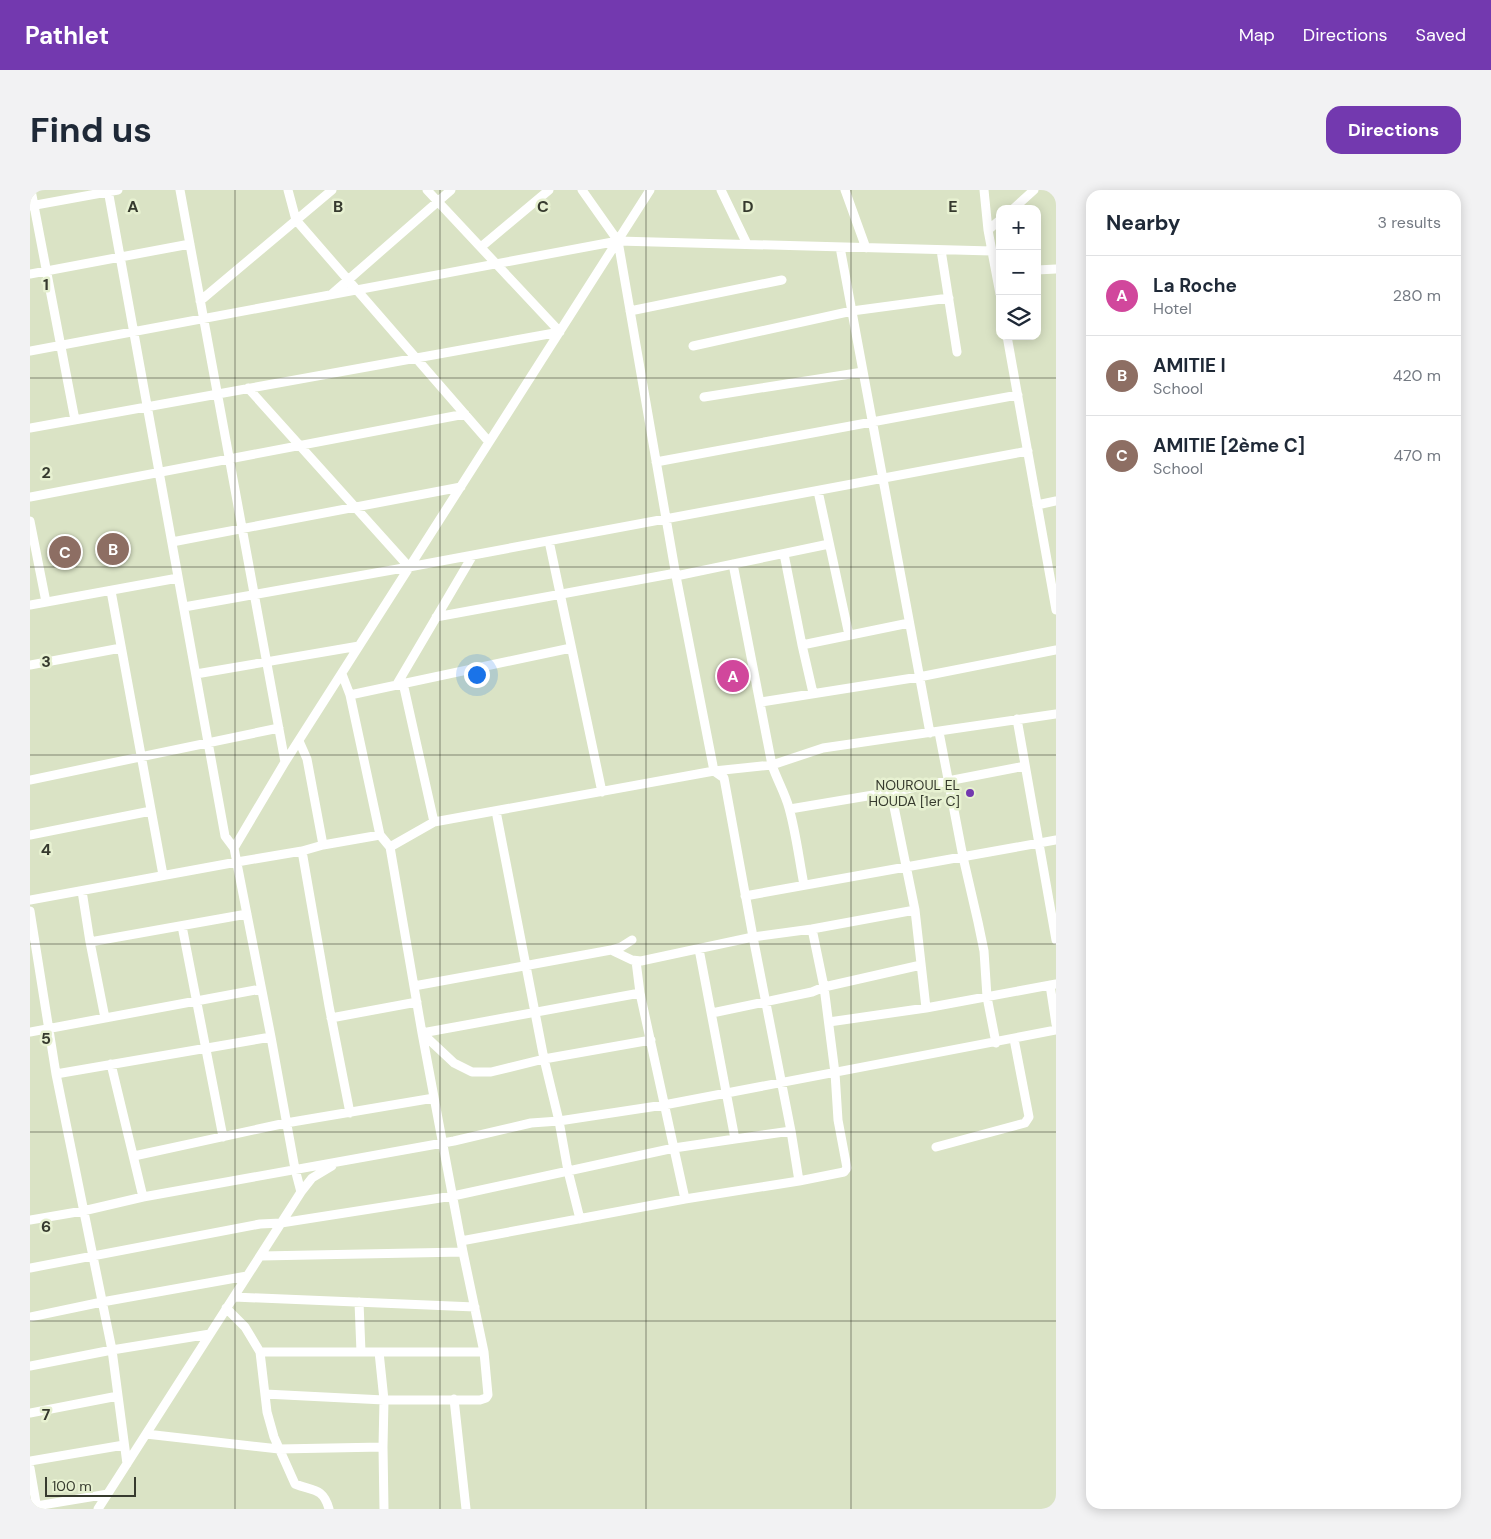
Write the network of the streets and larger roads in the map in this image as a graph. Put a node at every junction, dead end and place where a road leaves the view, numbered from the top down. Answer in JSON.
{"nodes":[{"id":1,"x":31,"y":190,"type":"edge"},
{"id":2,"x":180,"y":190,"type":"edge"},
{"id":3,"x":288,"y":190,"type":"edge"},
{"id":4,"x":332,"y":190,"type":"edge"},
{"id":5,"x":427,"y":190,"type":"edge"},
{"id":6,"x":451,"y":190,"type":"edge"},
{"id":7,"x":549,"y":190,"type":"edge"},
{"id":8,"x":582,"y":190,"type":"edge"},
{"id":9,"x":650,"y":190,"type":"edge"},
{"id":10,"x":721,"y":190,"type":"edge"},
{"id":11,"x":845,"y":190,"type":"edge"},
{"id":12,"x":984,"y":190,"type":"edge"},
{"id":13,"x":1034,"y":190,"type":"edge"},
{"id":14,"x":111,"y":191,"type":"edge"},
{"id":15,"x":438,"y":202,"type":"junction"},
{"id":16,"x":32,"y":205,"type":"edge"},
{"id":17,"x":1017,"y":205,"type":"edge"},
{"id":18,"x":296,"y":220,"type":"junction"},
{"id":19,"x":996,"y":223,"type":"edge"},
{"id":20,"x":988,"y":230,"type":"junction"},
{"id":21,"x":618,"y":241,"type":"junction"},
{"id":22,"x":190,"y":244,"type":"junction"},
{"id":23,"x":746,"y":244,"type":"junction"},
{"id":24,"x":480,"y":247,"type":"junction"},
{"id":25,"x":840,"y":247,"type":"junction"},
{"id":26,"x":866,"y":248,"type":"junction"},
{"id":27,"x":941,"y":250,"type":"junction"},
{"id":28,"x":992,"y":251,"type":"junction"},
{"id":29,"x":120,"y":257,"type":"junction"},
{"id":30,"x":496,"y":264,"type":"junction"},
{"id":31,"x":996,"y":264,"type":"edge"},
{"id":32,"x":1056,"y":269,"type":"edge"},
{"id":33,"x":1041,"y":270,"type":"edge"},
{"id":34,"x":46,"y":271,"type":"junction"},
{"id":35,"x":30,"y":274,"type":"edge"},
{"id":36,"x":348,"y":280,"type":"junction"},
{"id":37,"x":782,"y":280,"type":"dead end"},
{"id":38,"x":357,"y":290,"type":"junction"},
{"id":39,"x":332,"y":294,"type":"junction"},
{"id":40,"x":949,"y":298,"type":"junction"},
{"id":41,"x":200,"y":301,"type":"junction"},
{"id":42,"x":630,"y":311,"type":"junction"},
{"id":43,"x":852,"y":311,"type":"junction"},
{"id":44,"x":204,"y":318,"type":"junction"},
{"id":45,"x":134,"y":332,"type":"junction"},
{"id":46,"x":560,"y":332,"type":"junction"},
{"id":47,"x":1008,"y":340,"type":"edge"},
{"id":48,"x":60,"y":345,"type":"junction"},
{"id":49,"x":693,"y":346,"type":"dead end"},
{"id":50,"x":30,"y":351,"type":"edge"},
{"id":51,"x":957,"y":352,"type":"dead end"},
{"id":52,"x":416,"y":358,"type":"junction"},
{"id":53,"x":863,"y":372,"type":"junction"},
{"id":54,"x":248,"y":388,"type":"junction"},
{"id":55,"x":217,"y":394,"type":"junction"},
{"id":56,"x":1018,"y":395,"type":"junction"},
{"id":57,"x":704,"y":397,"type":"dead end"},
{"id":58,"x":147,"y":406,"type":"junction"},
{"id":59,"x":466,"y":414,"type":"junction"},
{"id":60,"x":74,"y":420,"type":"junction"},
{"id":61,"x":872,"y":422,"type":"junction"},
{"id":62,"x":30,"y":428,"type":"edge"},
{"id":63,"x":490,"y":442,"type":"junction"},
{"id":64,"x":300,"y":446,"type":"junction"},
{"id":65,"x":1028,"y":451,"type":"junction"},
{"id":66,"x":229,"y":459,"type":"junction"},
{"id":67,"x":656,"y":462,"type":"junction"},
{"id":68,"x":159,"y":472,"type":"junction"},
{"id":69,"x":882,"y":478,"type":"junction"},
{"id":70,"x":461,"y":487,"type":"junction"},
{"id":71,"x":818,"y":491,"type":"junction"},
{"id":72,"x":30,"y":497,"type":"edge"},
{"id":73,"x":1056,"y":501,"type":"edge"},
{"id":74,"x":1037,"y":505,"type":"junction"},
{"id":75,"x":355,"y":507,"type":"junction"},
{"id":76,"x":666,"y":519,"type":"junction"},
{"id":77,"x":30,"y":521,"type":"edge"},
{"id":78,"x":242,"y":528,"type":"junction"},
{"id":79,"x":549,"y":541,"type":"junction"},
{"id":80,"x":172,"y":542,"type":"junction"},
{"id":81,"x":829,"y":544,"type":"junction"},
{"id":82,"x":784,"y":554,"type":"junction"},
{"id":83,"x":473,"y":555,"type":"junction"},
{"id":84,"x":733,"y":564,"type":"junction"},
{"id":85,"x":409,"y":567,"type":"junction"},
{"id":86,"x":676,"y":574,"type":"junction"},
{"id":87,"x":178,"y":578,"type":"junction"},
{"id":88,"x":110,"y":591,"type":"junction"},
{"id":89,"x":560,"y":594,"type":"junction"},
{"id":90,"x":254,"y":595,"type":"junction"},
{"id":91,"x":46,"y":602,"type":"junction"},
{"id":92,"x":30,"y":605,"type":"edge"},
{"id":93,"x":184,"y":607,"type":"junction"},
{"id":94,"x":1056,"y":610,"type":"edge"},
{"id":95,"x":436,"y":617,"type":"junction"},
{"id":96,"x":909,"y":623,"type":"junction"},
{"id":97,"x":849,"y":635,"type":"junction"},
{"id":98,"x":802,"y":645,"type":"junction"},
{"id":99,"x":359,"y":646,"type":"junction"},
{"id":100,"x":121,"y":648,"type":"junction"},
{"id":101,"x":571,"y":648,"type":"junction"},
{"id":102,"x":1056,"y":650,"type":"edge"},
{"id":103,"x":267,"y":662,"type":"junction"},
{"id":104,"x":30,"y":665,"type":"edge"},
{"id":105,"x":196,"y":674,"type":"junction"},
{"id":106,"x":342,"y":674,"type":"junction"},
{"id":107,"x":919,"y":677,"type":"junction"},
{"id":108,"x":400,"y":684,"type":"junction"},
{"id":109,"x":813,"y":693,"type":"junction"},
{"id":110,"x":350,"y":695,"type":"junction"},
{"id":111,"x":761,"y":702,"type":"junction"},
{"id":112,"x":1056,"y":714,"type":"edge"},
{"id":113,"x":1017,"y":719,"type":"junction"},
{"id":114,"x":279,"y":728,"type":"junction"},
{"id":115,"x":939,"y":732,"type":"junction"},
{"id":116,"x":930,"y":733,"type":"junction"},
{"id":117,"x":299,"y":741,"type":"junction"},
{"id":118,"x":208,"y":743,"type":"junction"},
{"id":119,"x":142,"y":757,"type":"junction"},
{"id":120,"x":285,"y":762,"type":"junction"},
{"id":121,"x":772,"y":765,"type":"junction"},
{"id":122,"x":1025,"y":766,"type":"junction"},
{"id":123,"x":714,"y":771,"type":"junction"},
{"id":124,"x":30,"y":780,"type":"edge"},
{"id":125,"x":948,"y":780,"type":"junction"},
{"id":126,"x":602,"y":792,"type":"junction"},
{"id":127,"x":891,"y":792,"type":"junction"},
{"id":128,"x":790,"y":809,"type":"junction"},
{"id":129,"x":151,"y":811,"type":"junction"},
{"id":130,"x":496,"y":811,"type":"junction"},
{"id":131,"x":434,"y":822,"type":"junction"},
{"id":132,"x":30,"y":835,"type":"edge"},
{"id":133,"x":380,"y":835,"type":"junction"},
{"id":134,"x":1056,"y":840,"type":"edge"},
{"id":135,"x":1039,"y":843,"type":"junction"},
{"id":136,"x":323,"y":845,"type":"junction"},
{"id":137,"x":390,"y":847,"type":"junction"},
{"id":138,"x":234,"y":848,"type":"junction"},
{"id":139,"x":302,"y":851,"type":"junction"},
{"id":140,"x":963,"y":857,"type":"junction"},
{"id":141,"x":237,"y":862,"type":"junction"},
{"id":142,"x":905,"y":867,"type":"junction"},
{"id":143,"x":164,"y":875,"type":"junction"},
{"id":144,"x":804,"y":884,"type":"junction"},
{"id":145,"x":82,"y":891,"type":"junction"},
{"id":146,"x":745,"y":896,"type":"junction"},
{"id":147,"x":30,"y":900,"type":"edge"},
{"id":148,"x":914,"y":910,"type":"junction"},
{"id":149,"x":30,"y":911,"type":"edge"},
{"id":150,"x":247,"y":914,"type":"junction"},
{"id":151,"x":182,"y":926,"type":"junction"},
{"id":152,"x":812,"y":929,"type":"junction"},
{"id":153,"x":753,"y":937,"type":"junction"},
{"id":154,"x":632,"y":940,"type":"dead end"},
{"id":155,"x":1056,"y":940,"type":"edge"},
{"id":156,"x":90,"y":942,"type":"junction"},
{"id":157,"x":699,"y":949,"type":"junction"},
{"id":158,"x":611,"y":950,"type":"junction"},
{"id":159,"x":636,"y":961,"type":"junction"},
{"id":160,"x":921,"y":965,"type":"junction"},
{"id":161,"x":526,"y":966,"type":"junction"},
{"id":162,"x":1053,"y":985,"type":"edge"},
{"id":163,"x":414,"y":986,"type":"junction"},
{"id":164,"x":824,"y":987,"type":"junction"},
{"id":165,"x":261,"y":989,"type":"junction"},
{"id":166,"x":640,"y":993,"type":"junction"},
{"id":167,"x":987,"y":997,"type":"junction"},
{"id":168,"x":196,"y":1001,"type":"junction"},
{"id":169,"x":417,"y":1002,"type":"junction"},
{"id":170,"x":766,"y":1002,"type":"junction"},
{"id":171,"x":926,"y":1008,"type":"junction"},
{"id":172,"x":535,"y":1013,"type":"junction"},
{"id":173,"x":712,"y":1013,"type":"junction"},
{"id":174,"x":105,"y":1018,"type":"junction"},
{"id":175,"x":331,"y":1018,"type":"junction"},
{"id":176,"x":829,"y":1022,"type":"junction"},
{"id":177,"x":1056,"y":1024,"type":"edge"},
{"id":178,"x":48,"y":1028,"type":"junction"},
{"id":179,"x":1056,"y":1030,"type":"edge"},
{"id":180,"x":30,"y":1032,"type":"edge"},
{"id":181,"x":422,"y":1033,"type":"junction"},
{"id":182,"x":271,"y":1037,"type":"junction"},
{"id":183,"x":1014,"y":1039,"type":"junction"},
{"id":184,"x":651,"y":1040,"type":"junction"},
{"id":185,"x":996,"y":1043,"type":"junction"},
{"id":186,"x":206,"y":1049,"type":"junction"},
{"id":187,"x":544,"y":1059,"type":"junction"},
{"id":188,"x":111,"y":1064,"type":"junction"},
{"id":189,"x":835,"y":1073,"type":"junction"},
{"id":190,"x":56,"y":1074,"type":"junction"},
{"id":191,"x":781,"y":1082,"type":"junction"},
{"id":192,"x":727,"y":1093,"type":"junction"},
{"id":193,"x":434,"y":1098,"type":"junction"},
{"id":194,"x":664,"y":1105,"type":"junction"},
{"id":195,"x":350,"y":1113,"type":"junction"},
{"id":196,"x":559,"y":1121,"type":"junction"},
{"id":197,"x":286,"y":1123,"type":"junction"},
{"id":198,"x":791,"y":1131,"type":"junction"},
{"id":199,"x":223,"y":1137,"type":"junction"},
{"id":200,"x":735,"y":1139,"type":"junction"},
{"id":201,"x":443,"y":1142,"type":"junction"},
{"id":202,"x":936,"y":1147,"type":"dead end"},
{"id":203,"x":674,"y":1148,"type":"junction"},
{"id":204,"x":134,"y":1156,"type":"junction"},
{"id":205,"x":342,"y":1161,"type":"junction"},
{"id":206,"x":295,"y":1169,"type":"junction"},
{"id":207,"x":568,"y":1171,"type":"junction"},
{"id":208,"x":799,"y":1181,"type":"junction"},
{"id":209,"x":301,"y":1192,"type":"junction"},
{"id":210,"x":453,"y":1196,"type":"junction"},
{"id":211,"x":143,"y":1197,"type":"junction"},
{"id":212,"x":685,"y":1199,"type":"junction"},
{"id":213,"x":83,"y":1211,"type":"junction"},
{"id":214,"x":580,"y":1219,"type":"junction"},
{"id":215,"x":30,"y":1220,"type":"edge"},
{"id":216,"x":281,"y":1223,"type":"junction"},
{"id":217,"x":461,"y":1241,"type":"junction"},
{"id":218,"x":463,"y":1252,"type":"junction"},
{"id":219,"x":93,"y":1256,"type":"junction"},
{"id":220,"x":261,"y":1256,"type":"junction"},
{"id":221,"x":30,"y":1268,"type":"edge"},
{"id":222,"x":247,"y":1276,"type":"junction"},
{"id":223,"x":234,"y":1297,"type":"junction"},
{"id":224,"x":102,"y":1302,"type":"junction"},
{"id":225,"x":359,"y":1302,"type":"junction"},
{"id":226,"x":474,"y":1307,"type":"junction"},
{"id":227,"x":226,"y":1308,"type":"junction"},
{"id":228,"x":30,"y":1317,"type":"edge"},
{"id":229,"x":210,"y":1334,"type":"junction"},
{"id":230,"x":112,"y":1350,"type":"junction"},
{"id":231,"x":260,"y":1352,"type":"junction"},
{"id":232,"x":360,"y":1352,"type":"junction"},
{"id":233,"x":379,"y":1352,"type":"junction"},
{"id":234,"x":484,"y":1352,"type":"junction"},
{"id":235,"x":30,"y":1366,"type":"edge"},
{"id":236,"x":265,"y":1394,"type":"junction"},
{"id":237,"x":118,"y":1396,"type":"junction"},
{"id":238,"x":454,"y":1399,"type":"junction"},
{"id":239,"x":384,"y":1400,"type":"junction"},
{"id":240,"x":30,"y":1413,"type":"edge"},
{"id":241,"x":146,"y":1434,"type":"junction"},
{"id":242,"x":124,"y":1445,"type":"junction"},
{"id":243,"x":383,"y":1447,"type":"junction"},
{"id":244,"x":279,"y":1449,"type":"junction"},
{"id":245,"x":30,"y":1461,"type":"edge"},
{"id":246,"x":127,"y":1464,"type":"junction"},
{"id":247,"x":30,"y":1468,"type":"edge"},
{"id":248,"x":108,"y":1494,"type":"junction"},
{"id":249,"x":35,"y":1507,"type":"edge"},
{"id":250,"x":98,"y":1509,"type":"edge"},
{"id":251,"x":329,"y":1509,"type":"edge"},
{"id":252,"x":384,"y":1509,"type":"edge"},
{"id":253,"x":466,"y":1509,"type":"edge"}],
"edges":[{"from":1,"to":16,"type":"street"},
{"from":2,"to":22,"type":"street"},
{"from":3,"to":18,"type":"street"},
{"from":4,"to":18,"type":"street"},
{"from":5,"to":15,"type":"street"},
{"from":6,"to":15,"type":"street"},
{"from":7,"to":24,"type":"street"},
{"from":8,"to":21,"type":"street"},
{"from":9,"to":21,"type":"street"},
{"from":10,"to":23,"type":"street"},
{"from":11,"to":26,"type":"street"},
{"from":12,"to":20,"type":"street"},
{"from":13,"to":17,"type":"street"},
{"from":14,"to":16,"type":"street"},
{"from":14,"to":29,"type":"street"},
{"from":15,"to":24,"type":"street"},
{"from":15,"to":36,"type":"street"},
{"from":16,"to":34,"type":"street"},
{"from":18,"to":36,"type":"street"},
{"from":18,"to":41,"type":"street"},
{"from":19,"to":20,"type":"street"},
{"from":20,"to":28,"type":"street"},
{"from":21,"to":23,"type":"street"},
{"from":21,"to":30,"type":"street"},
{"from":21,"to":42,"type":"street"},
{"from":21,"to":46,"type":"street"},
{"from":22,"to":29,"type":"street"},
{"from":22,"to":41,"type":"street"},
{"from":23,"to":25,"type":"street"},
{"from":24,"to":30,"type":"street"},
{"from":25,"to":26,"type":"street"},
{"from":25,"to":43,"type":"street"},
{"from":26,"to":27,"type":"street"},
{"from":27,"to":28,"type":"street"},
{"from":27,"to":40,"type":"street"},
{"from":28,"to":31,"type":"street"},
{"from":29,"to":34,"type":"street"},
{"from":29,"to":45,"type":"street"},
{"from":30,"to":38,"type":"street"},
{"from":30,"to":46,"type":"street"},
{"from":32,"to":33,"type":"street"},
{"from":34,"to":35,"type":"street"},
{"from":34,"to":48,"type":"street"},
{"from":36,"to":38,"type":"street"},
{"from":36,"to":39,"type":"street"},
{"from":37,"to":42,"type":"street"},
{"from":38,"to":39,"type":"street"},
{"from":38,"to":52,"type":"street"},
{"from":39,"to":44,"type":"street"},
{"from":40,"to":43,"type":"street"},
{"from":40,"to":51,"type":"street"},
{"from":41,"to":44,"type":"street"},
{"from":42,"to":67,"type":"street"},
{"from":43,"to":49,"type":"street"},
{"from":43,"to":53,"type":"street"},
{"from":44,"to":45,"type":"street"},
{"from":44,"to":55,"type":"street"},
{"from":45,"to":48,"type":"street"},
{"from":45,"to":58,"type":"street"},
{"from":46,"to":52,"type":"street"},
{"from":46,"to":63,"type":"street"},
{"from":47,"to":56,"type":"street"},
{"from":48,"to":50,"type":"street"},
{"from":48,"to":60,"type":"street"},
{"from":52,"to":54,"type":"street"},
{"from":52,"to":59,"type":"street"},
{"from":53,"to":57,"type":"street"},
{"from":53,"to":61,"type":"street"},
{"from":54,"to":55,"type":"street"},
{"from":54,"to":64,"type":"street"},
{"from":55,"to":58,"type":"street"},
{"from":55,"to":66,"type":"street"},
{"from":56,"to":61,"type":"street"},
{"from":56,"to":65,"type":"street"},
{"from":58,"to":60,"type":"street"},
{"from":58,"to":68,"type":"street"},
{"from":59,"to":63,"type":"street"},
{"from":59,"to":64,"type":"street"},
{"from":60,"to":62,"type":"street"},
{"from":61,"to":67,"type":"street"},
{"from":61,"to":69,"type":"street"},
{"from":63,"to":70,"type":"street"},
{"from":64,"to":66,"type":"street"},
{"from":64,"to":75,"type":"street"},
{"from":65,"to":69,"type":"street"},
{"from":65,"to":74,"type":"street"},
{"from":66,"to":68,"type":"street"},
{"from":66,"to":78,"type":"street"},
{"from":67,"to":76,"type":"street"},
{"from":68,"to":72,"type":"street"},
{"from":68,"to":80,"type":"street"},
{"from":69,"to":71,"type":"street"},
{"from":69,"to":96,"type":"street"},
{"from":70,"to":75,"type":"street"},
{"from":70,"to":85,"type":"street"},
{"from":71,"to":76,"type":"street"},
{"from":71,"to":81,"type":"street"},
{"from":73,"to":74,"type":"street"},
{"from":74,"to":94,"type":"street"},
{"from":75,"to":78,"type":"street"},
{"from":75,"to":85,"type":"street"},
{"from":76,"to":79,"type":"street"},
{"from":76,"to":86,"type":"street"},
{"from":77,"to":91,"type":"street"},
{"from":78,"to":80,"type":"street"},
{"from":78,"to":90,"type":"street"},
{"from":79,"to":83,"type":"street"},
{"from":79,"to":89,"type":"street"},
{"from":80,"to":87,"type":"street"},
{"from":81,"to":82,"type":"street"},
{"from":81,"to":97,"type":"street"},
{"from":82,"to":84,"type":"street"},
{"from":82,"to":98,"type":"street"},
{"from":83,"to":85,"type":"street"},
{"from":83,"to":95,"type":"street"},
{"from":84,"to":86,"type":"street"},
{"from":84,"to":111,"type":"street"},
{"from":85,"to":90,"type":"street"},
{"from":85,"to":99,"type":"street"},
{"from":86,"to":89,"type":"street"},
{"from":86,"to":123,"type":"street"},
{"from":87,"to":88,"type":"street"},
{"from":87,"to":93,"type":"street"},
{"from":88,"to":91,"type":"street"},
{"from":88,"to":100,"type":"street"},
{"from":89,"to":95,"type":"street"},
{"from":89,"to":101,"type":"street"},
{"from":90,"to":93,"type":"street"},
{"from":90,"to":103,"type":"street"},
{"from":91,"to":92,"type":"street"},
{"from":93,"to":105,"type":"street"},
{"from":95,"to":108,"type":"street"},
{"from":96,"to":97,"type":"street"},
{"from":96,"to":107,"type":"street"},
{"from":97,"to":98,"type":"street"},
{"from":98,"to":109,"type":"street"},
{"from":99,"to":103,"type":"street"},
{"from":99,"to":106,"type":"street"},
{"from":100,"to":104,"type":"street"},
{"from":100,"to":119,"type":"street"},
{"from":101,"to":108,"type":"street"},
{"from":101,"to":126,"type":"street"},
{"from":102,"to":107,"type":"street"},
{"from":103,"to":105,"type":"street"},
{"from":103,"to":114,"type":"street"},
{"from":105,"to":118,"type":"street"},
{"from":106,"to":110,"type":"street"},
{"from":106,"to":117,"type":"street"},
{"from":107,"to":109,"type":"street"},
{"from":107,"to":116,"type":"street"},
{"from":108,"to":110,"type":"street"},
{"from":108,"to":131,"type":"street"},
{"from":109,"to":111,"type":"street"},
{"from":110,"to":133,"type":"street"},
{"from":111,"to":121,"type":"street"},
{"from":112,"to":113,"type":"street"},
{"from":113,"to":115,"type":"street"},
{"from":113,"to":122,"type":"street"},
{"from":114,"to":118,"type":"street"},
{"from":114,"to":120,"type":"street"},
{"from":115,"to":116,"type":"street"},
{"from":115,"to":125,"type":"street"},
{"from":116,"to":121,"type":"street"},
{"from":117,"to":120,"type":"street"},
{"from":117,"to":136,"type":"street"},
{"from":118,"to":119,"type":"street"},
{"from":118,"to":138,"type":"street"},
{"from":119,"to":124,"type":"street"},
{"from":119,"to":129,"type":"street"},
{"from":120,"to":138,"type":"street"},
{"from":121,"to":123,"type":"street"},
{"from":121,"to":128,"type":"street"},
{"from":122,"to":125,"type":"street"},
{"from":122,"to":135,"type":"street"},
{"from":123,"to":126,"type":"street"},
{"from":123,"to":146,"type":"street"},
{"from":125,"to":127,"type":"street"},
{"from":125,"to":140,"type":"street"},
{"from":126,"to":130,"type":"street"},
{"from":127,"to":128,"type":"street"},
{"from":127,"to":142,"type":"street"},
{"from":128,"to":144,"type":"street"},
{"from":129,"to":132,"type":"street"},
{"from":129,"to":143,"type":"street"},
{"from":130,"to":131,"type":"street"},
{"from":130,"to":161,"type":"street"},
{"from":131,"to":137,"type":"street"},
{"from":133,"to":136,"type":"street"},
{"from":133,"to":137,"type":"street"},
{"from":134,"to":135,"type":"street"},
{"from":135,"to":140,"type":"street"},
{"from":135,"to":155,"type":"street"},
{"from":136,"to":139,"type":"street"},
{"from":137,"to":163,"type":"street"},
{"from":138,"to":141,"type":"street"},
{"from":139,"to":141,"type":"street"},
{"from":139,"to":175,"type":"street"},
{"from":140,"to":142,"type":"street"},
{"from":140,"to":167,"type":"street"},
{"from":141,"to":143,"type":"street"},
{"from":141,"to":150,"type":"street"},
{"from":142,"to":144,"type":"street"},
{"from":142,"to":148,"type":"street"},
{"from":143,"to":145,"type":"street"},
{"from":144,"to":146,"type":"street"},
{"from":145,"to":147,"type":"street"},
{"from":145,"to":156,"type":"street"},
{"from":146,"to":153,"type":"street"},
{"from":148,"to":152,"type":"street"},
{"from":148,"to":160,"type":"street"},
{"from":149,"to":178,"type":"street"},
{"from":150,"to":151,"type":"street"},
{"from":150,"to":165,"type":"street"},
{"from":151,"to":156,"type":"street"},
{"from":151,"to":168,"type":"street"},
{"from":152,"to":153,"type":"street"},
{"from":152,"to":164,"type":"street"},
{"from":153,"to":157,"type":"street"},
{"from":153,"to":170,"type":"street"},
{"from":154,"to":158,"type":"street"},
{"from":156,"to":174,"type":"street"},
{"from":157,"to":159,"type":"street"},
{"from":157,"to":173,"type":"street"},
{"from":158,"to":159,"type":"street"},
{"from":158,"to":161,"type":"street"},
{"from":159,"to":166,"type":"street"},
{"from":160,"to":164,"type":"street"},
{"from":160,"to":171,"type":"street"},
{"from":161,"to":163,"type":"street"},
{"from":161,"to":172,"type":"street"},
{"from":162,"to":167,"type":"street"},
{"from":162,"to":177,"type":"street"},
{"from":163,"to":169,"type":"street"},
{"from":164,"to":170,"type":"street"},
{"from":164,"to":176,"type":"street"},
{"from":165,"to":168,"type":"street"},
{"from":165,"to":182,"type":"street"},
{"from":166,"to":172,"type":"street"},
{"from":166,"to":184,"type":"street"},
{"from":167,"to":171,"type":"street"},
{"from":167,"to":185,"type":"street"},
{"from":168,"to":174,"type":"street"},
{"from":168,"to":186,"type":"street"},
{"from":169,"to":175,"type":"street"},
{"from":169,"to":181,"type":"street"},
{"from":170,"to":173,"type":"street"},
{"from":170,"to":191,"type":"street"},
{"from":171,"to":176,"type":"street"},
{"from":172,"to":181,"type":"street"},
{"from":172,"to":187,"type":"street"},
{"from":173,"to":192,"type":"street"},
{"from":174,"to":178,"type":"street"},
{"from":175,"to":195,"type":"street"},
{"from":176,"to":189,"type":"street"},
{"from":178,"to":180,"type":"street"},
{"from":178,"to":190,"type":"street"},
{"from":179,"to":183,"type":"street"},
{"from":181,"to":187,"type":"street"},
{"from":181,"to":193,"type":"street"},
{"from":182,"to":186,"type":"street"},
{"from":182,"to":197,"type":"street"},
{"from":183,"to":185,"type":"street"},
{"from":183,"to":202,"type":"street"},
{"from":184,"to":187,"type":"street"},
{"from":184,"to":194,"type":"street"},
{"from":185,"to":189,"type":"street"},
{"from":186,"to":188,"type":"street"},
{"from":186,"to":199,"type":"street"},
{"from":187,"to":196,"type":"street"},
{"from":188,"to":190,"type":"street"},
{"from":188,"to":204,"type":"street"},
{"from":189,"to":191,"type":"street"},
{"from":189,"to":208,"type":"street"},
{"from":190,"to":213,"type":"street"},
{"from":191,"to":192,"type":"street"},
{"from":191,"to":198,"type":"street"},
{"from":192,"to":194,"type":"street"},
{"from":192,"to":200,"type":"street"},
{"from":193,"to":195,"type":"street"},
{"from":193,"to":201,"type":"street"},
{"from":194,"to":196,"type":"street"},
{"from":194,"to":203,"type":"street"},
{"from":195,"to":197,"type":"street"},
{"from":196,"to":201,"type":"street"},
{"from":196,"to":207,"type":"street"},
{"from":197,"to":199,"type":"street"},
{"from":197,"to":206,"type":"street"},
{"from":198,"to":200,"type":"street"},
{"from":198,"to":208,"type":"street"},
{"from":199,"to":204,"type":"street"},
{"from":200,"to":203,"type":"street"},
{"from":201,"to":205,"type":"street"},
{"from":201,"to":210,"type":"street"},
{"from":203,"to":207,"type":"street"},
{"from":203,"to":212,"type":"street"},
{"from":204,"to":211,"type":"street"},
{"from":205,"to":206,"type":"street"},
{"from":205,"to":209,"type":"street"},
{"from":206,"to":209,"type":"street"},
{"from":206,"to":211,"type":"street"},
{"from":207,"to":210,"type":"street"},
{"from":207,"to":214,"type":"street"},
{"from":208,"to":212,"type":"street"},
{"from":209,"to":216,"type":"street"},
{"from":210,"to":216,"type":"street"},
{"from":210,"to":217,"type":"street"},
{"from":211,"to":213,"type":"street"},
{"from":212,"to":214,"type":"street"},
{"from":213,"to":215,"type":"street"},
{"from":213,"to":219,"type":"street"},
{"from":214,"to":217,"type":"street"},
{"from":216,"to":219,"type":"street"},
{"from":216,"to":220,"type":"street"},
{"from":217,"to":218,"type":"street"},
{"from":218,"to":220,"type":"street"},
{"from":218,"to":226,"type":"street"},
{"from":219,"to":221,"type":"street"},
{"from":219,"to":224,"type":"street"},
{"from":220,"to":222,"type":"street"},
{"from":222,"to":223,"type":"street"},
{"from":222,"to":224,"type":"street"},
{"from":223,"to":225,"type":"street"},
{"from":223,"to":227,"type":"street"},
{"from":224,"to":228,"type":"street"},
{"from":224,"to":230,"type":"street"},
{"from":225,"to":226,"type":"street"},
{"from":225,"to":232,"type":"street"},
{"from":226,"to":234,"type":"street"},
{"from":227,"to":229,"type":"street"},
{"from":227,"to":231,"type":"street"},
{"from":229,"to":230,"type":"street"},
{"from":229,"to":241,"type":"street"},
{"from":230,"to":235,"type":"street"},
{"from":230,"to":237,"type":"street"},
{"from":231,"to":232,"type":"street"},
{"from":231,"to":236,"type":"street"},
{"from":232,"to":233,"type":"street"},
{"from":233,"to":234,"type":"street"},
{"from":233,"to":239,"type":"street"},
{"from":234,"to":238,"type":"street"},
{"from":236,"to":239,"type":"street"},
{"from":236,"to":244,"type":"street"},
{"from":237,"to":240,"type":"street"},
{"from":237,"to":242,"type":"street"},
{"from":238,"to":239,"type":"street"},
{"from":238,"to":253,"type":"street"},
{"from":239,"to":243,"type":"street"},
{"from":241,"to":244,"type":"street"},
{"from":241,"to":246,"type":"street"},
{"from":242,"to":245,"type":"street"},
{"from":242,"to":246,"type":"street"},
{"from":243,"to":244,"type":"street"},
{"from":243,"to":252,"type":"street"},
{"from":244,"to":251,"type":"street"},
{"from":246,"to":248,"type":"street"},
{"from":247,"to":249,"type":"street"},
{"from":248,"to":249,"type":"street"},
{"from":248,"to":250,"type":"street"}]}
